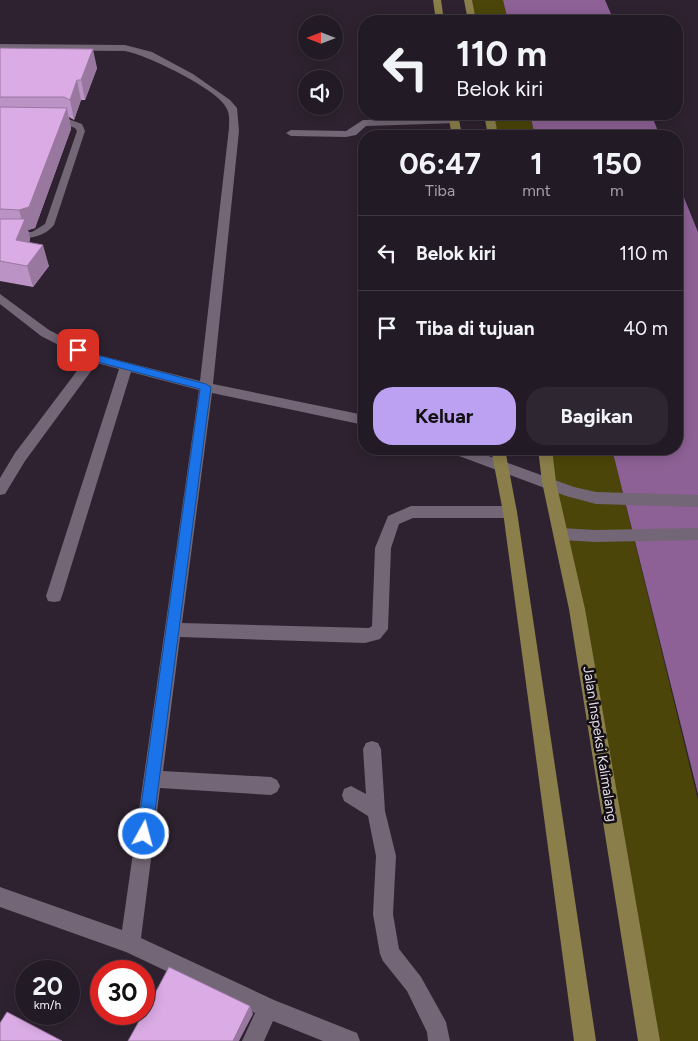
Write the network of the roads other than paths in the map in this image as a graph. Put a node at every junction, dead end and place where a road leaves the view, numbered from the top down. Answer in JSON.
{"nodes":[{"id":1,"x":437,"y":0,"type":"edge"},
{"id":2,"x":468,"y":0,"type":"edge"},
{"id":3,"x":439,"y":15,"type":"edge"},
{"id":4,"x":471,"y":15,"type":"edge"},
{"id":5,"x":0,"y":47,"type":"edge"},
{"id":6,"x":408,"y":120,"type":"edge"},
{"id":7,"x":39,"y":122,"type":"edge"},
{"id":8,"x":290,"y":133,"type":"dead end"},
{"id":9,"x":0,"y":235,"type":"edge"},
{"id":10,"x":0,"y":298,"type":"edge"},
{"id":11,"x":94,"y":358,"type":"junction"},
{"id":12,"x":126,"y":366,"type":"junction"},
{"id":13,"x":206,"y":387,"type":"junction"},
{"id":14,"x":358,"y":419,"type":"edge"},
{"id":15,"x":470,"y":455,"type":"edge"},
{"id":16,"x":499,"y":455,"type":"edge"},
{"id":17,"x":545,"y":455,"type":"edge"},
{"id":18,"x":500,"y":468,"type":"junction"},
{"id":19,"x":549,"y":482,"type":"junction"},
{"id":20,"x":0,"y":490,"type":"edge"},
{"id":21,"x":698,"y":501,"type":"edge"},
{"id":22,"x":510,"y":512,"type":"junction"},
{"id":23,"x":561,"y":534,"type":"junction"},
{"id":24,"x":698,"y":534,"type":"edge"},
{"id":25,"x":54,"y":596,"type":"dead end"},
{"id":26,"x":172,"y":630,"type":"junction"},
{"id":27,"x":372,"y":749,"type":"dead end"},
{"id":28,"x":152,"y":779,"type":"junction"},
{"id":29,"x":271,"y":786,"type":"dead end"},
{"id":30,"x":350,"y":795,"type":"dead end"},
{"id":31,"x":376,"y":811,"type":"junction"},
{"id":32,"x":0,"y":897,"type":"edge"},
{"id":33,"x":130,"y":944,"type":"junction"},
{"id":34,"x":268,"y":1008,"type":"junction"},
{"id":35,"x":253,"y":1041,"type":"edge"},
{"id":36,"x":349,"y":1041,"type":"edge"},
{"id":37,"x":439,"y":1041,"type":"edge"},
{"id":38,"x":584,"y":1041,"type":"edge"},
{"id":39,"x":649,"y":1041,"type":"edge"}],
"edges":[{"from":1,"to":3,"type":"main road"},
{"from":2,"to":4,"type":"main road"},
{"from":5,"to":13,"type":"street"},
{"from":6,"to":8,"type":"street"},
{"from":7,"to":9,"type":"lane"},
{"from":10,"to":11,"type":"street"},
{"from":11,"to":12,"type":"street"},
{"from":11,"to":20,"type":"street"},
{"from":12,"to":13,"type":"street"},
{"from":12,"to":25,"type":"street"},
{"from":13,"to":14,"type":"street"},
{"from":13,"to":26,"type":"street"},
{"from":15,"to":18,"type":"street"},
{"from":16,"to":18,"type":"main road"},
{"from":17,"to":19,"type":"main road","name":"Jalan Inspeksi Kalimalang"},
{"from":18,"to":19,"type":"street"},
{"from":18,"to":22,"type":"main road"},
{"from":19,"to":21,"type":"street"},
{"from":19,"to":23,"type":"main road","name":"Jalan Inspeksi Kalimalang"},
{"from":22,"to":26,"type":"street"},
{"from":22,"to":38,"type":"main road"},
{"from":23,"to":24,"type":"street"},
{"from":23,"to":39,"type":"main road","name":"Jalan Inspeksi Kalimalang"},
{"from":26,"to":28,"type":"street"},
{"from":27,"to":31,"type":"street"},
{"from":28,"to":29,"type":"street"},
{"from":28,"to":33,"type":"street"},
{"from":30,"to":31,"type":"street"},
{"from":31,"to":37,"type":"street"},
{"from":32,"to":33,"type":"street"},
{"from":33,"to":34,"type":"street"},
{"from":34,"to":35,"type":"street"},
{"from":34,"to":36,"type":"street"}]}
